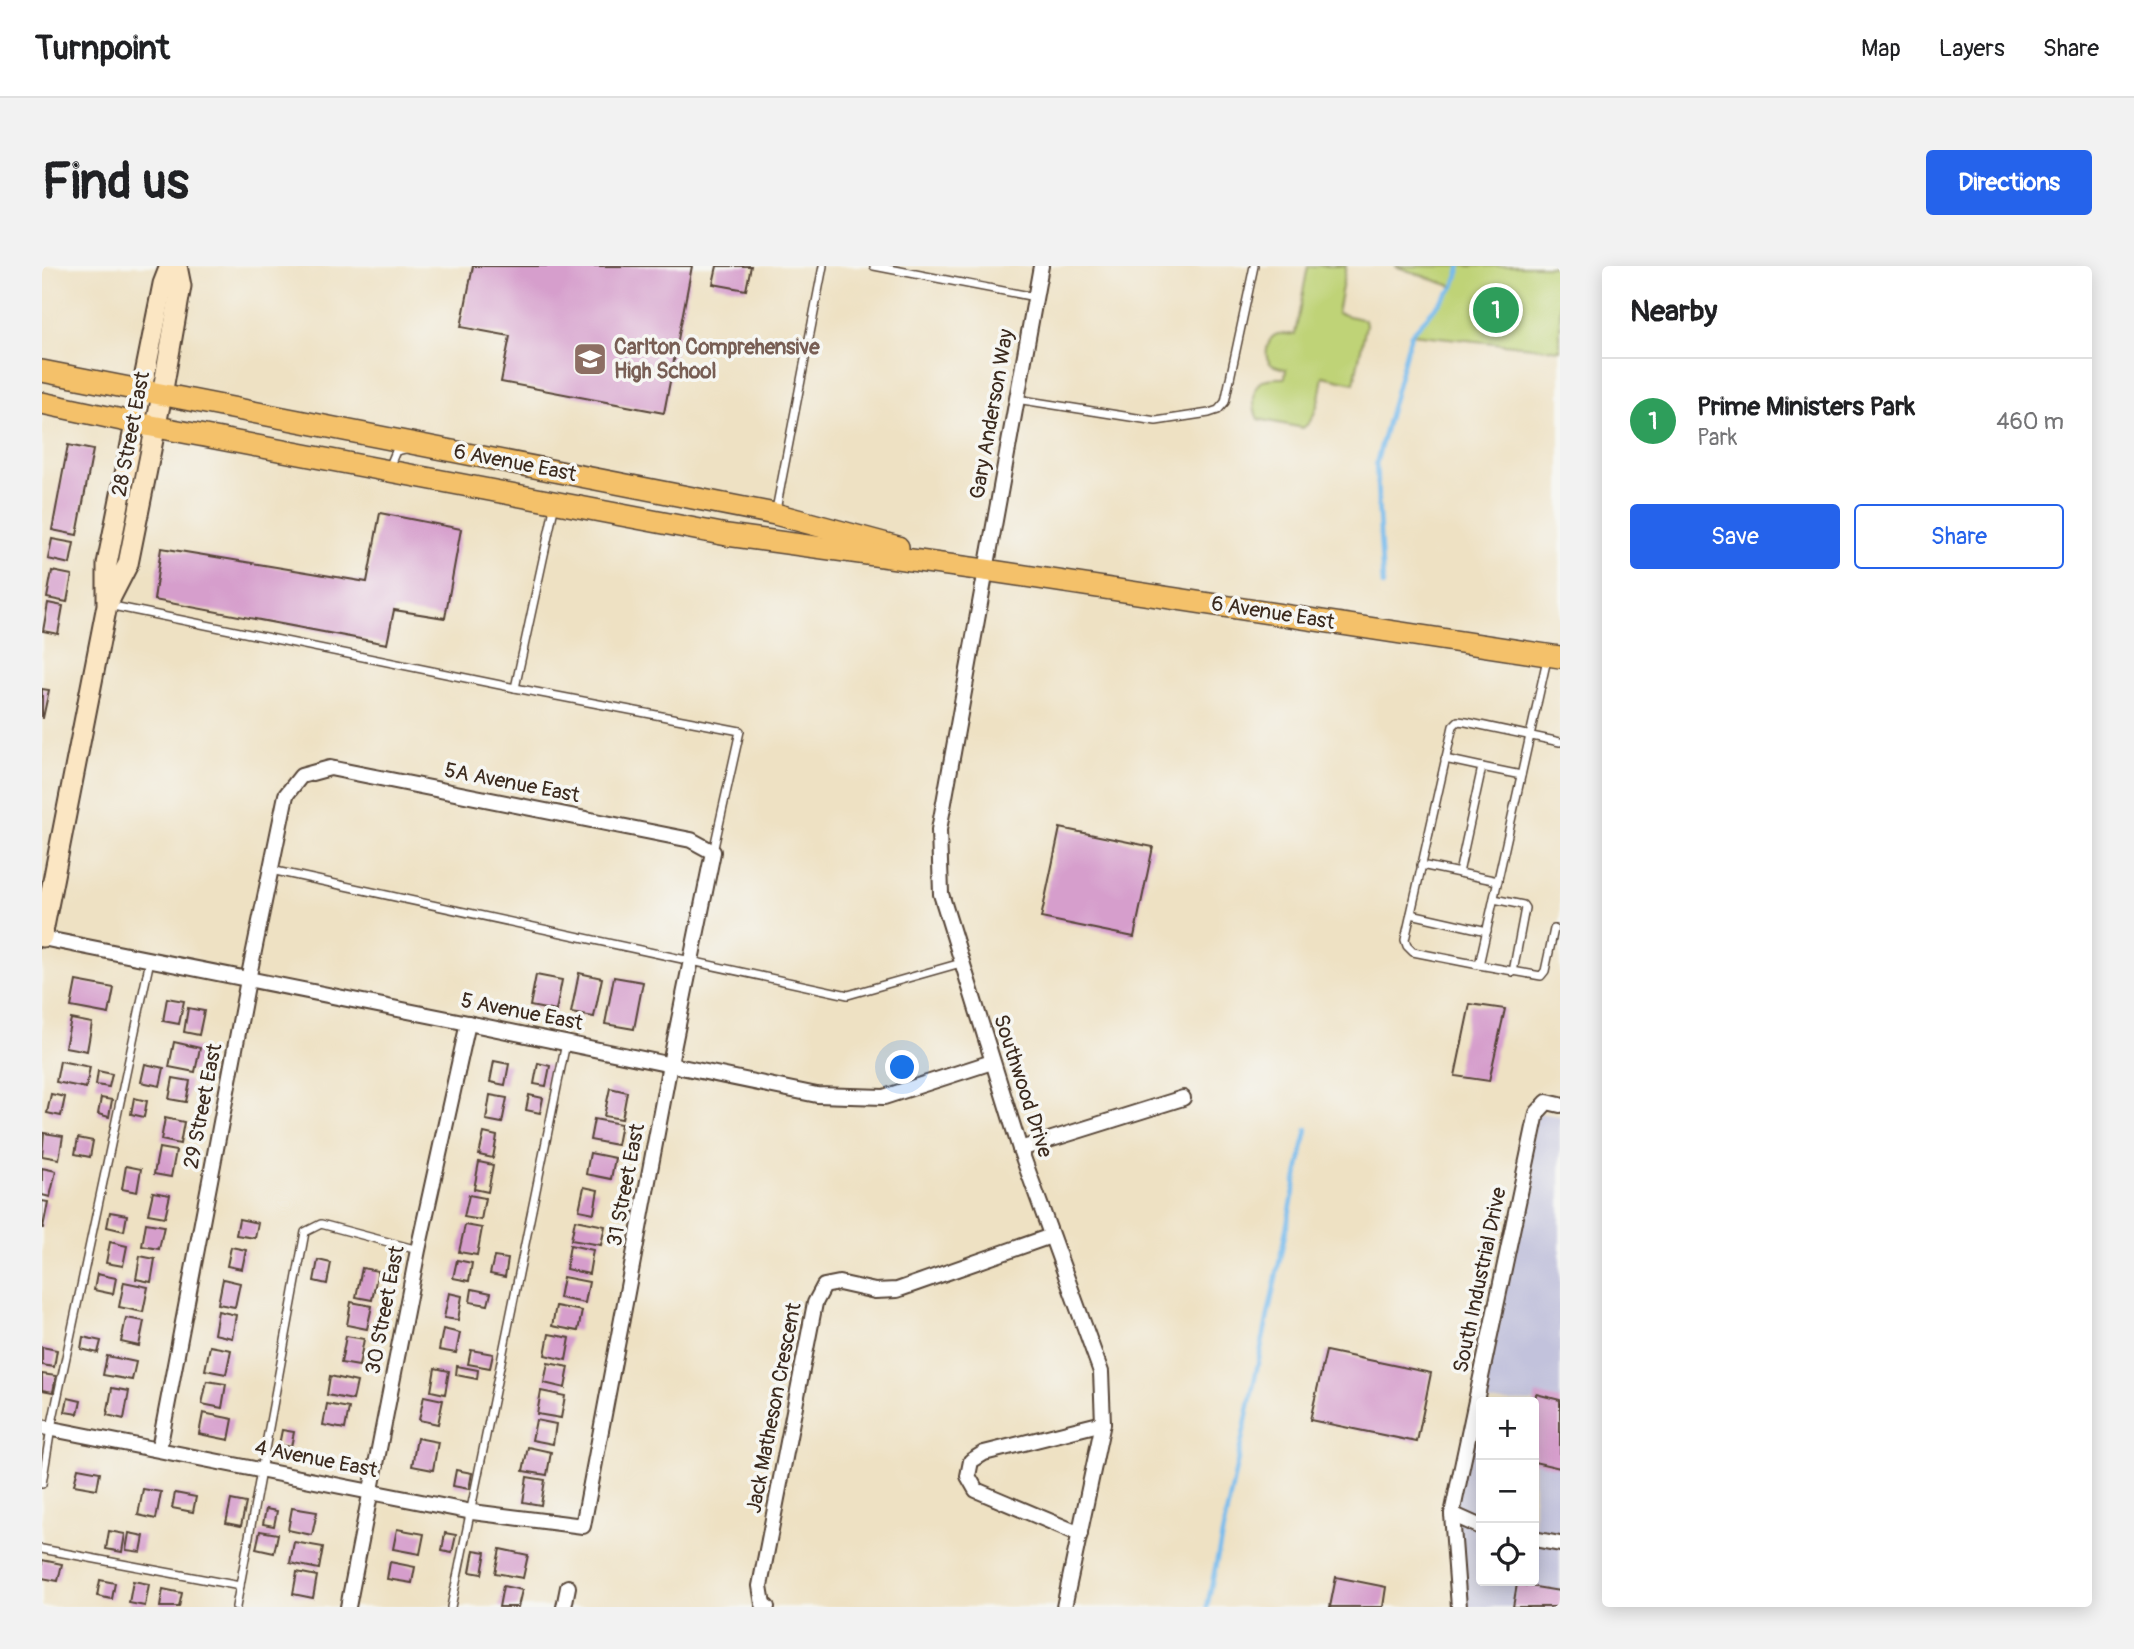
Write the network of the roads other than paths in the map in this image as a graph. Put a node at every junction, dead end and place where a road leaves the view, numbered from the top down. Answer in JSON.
{"nodes":[{"id":1,"x":170,"y":266,"type":"edge"},
{"id":2,"x":177,"y":266,"type":"edge"},
{"id":3,"x":823,"y":266,"type":"edge"},
{"id":4,"x":874,"y":266,"type":"edge"},
{"id":5,"x":1041,"y":266,"type":"edge"},
{"id":6,"x":1254,"y":266,"type":"edge"},
{"id":7,"x":1035,"y":297,"type":"junction"},
{"id":8,"x":42,"y":371,"type":"edge"},
{"id":9,"x":152,"y":393,"type":"junction"},
{"id":10,"x":1016,"y":399,"type":"junction"},
{"id":11,"x":42,"y":403,"type":"edge"},
{"id":12,"x":146,"y":425,"type":"junction"},
{"id":13,"x":426,"y":446,"type":"junction"},
{"id":14,"x":412,"y":475,"type":"junction"},
{"id":15,"x":555,"y":503,"type":"junction"},
{"id":16,"x":775,"y":514,"type":"junction"},
{"id":17,"x":740,"y":521,"type":"junction"},
{"id":18,"x":985,"y":570,"type":"junction"},
{"id":19,"x":107,"y":605,"type":"junction"},
{"id":20,"x":1554,"y":656,"type":"edge"},
{"id":21,"x":515,"y":688,"type":"junction"},
{"id":22,"x":1530,"y":736,"type":"junction"},
{"id":23,"x":1560,"y":742,"type":"edge"},
{"id":24,"x":1445,"y":759,"type":"junction"},
{"id":25,"x":1482,"y":767,"type":"junction"},
{"id":26,"x":1521,"y":775,"type":"junction"},
{"id":27,"x":301,"y":776,"type":"joint"},
{"id":28,"x":713,"y":852,"type":"junction"},
{"id":29,"x":1421,"y":865,"type":"junction"},
{"id":30,"x":271,"y":870,"type":"junction"},
{"id":31,"x":1459,"y":873,"type":"junction"},
{"id":32,"x":1498,"y":881,"type":"junction"},
{"id":33,"x":1494,"y":899,"type":"junction"},
{"id":34,"x":1411,"y":914,"type":"junction"},
{"id":35,"x":1554,"y":929,"type":"dead end"},
{"id":36,"x":1487,"y":931,"type":"junction"},
{"id":37,"x":42,"y":938,"type":"edge"},
{"id":38,"x":150,"y":960,"type":"junction"},
{"id":39,"x":691,"y":960,"type":"junction"},
{"id":40,"x":961,"y":963,"type":"junction"},
{"id":41,"x":1479,"y":965,"type":"junction"},
{"id":42,"x":1513,"y":972,"type":"junction"},
{"id":43,"x":248,"y":980,"type":"junction"},
{"id":44,"x":468,"y":1023,"type":"junction"},
{"id":45,"x":566,"y":1043,"type":"junction"},
{"id":46,"x":992,"y":1062,"type":"junction"},
{"id":47,"x":670,"y":1064,"type":"junction"},
{"id":48,"x":1183,"y":1098,"type":"dead end"},
{"id":49,"x":1560,"y":1105,"type":"edge"},
{"id":50,"x":1020,"y":1149,"type":"junction"},
{"id":51,"x":1052,"y":1236,"type":"junction"},
{"id":52,"x":418,"y":1250,"type":"junction"},
{"id":53,"x":1103,"y":1423,"type":"junction"},
{"id":54,"x":47,"y":1427,"type":"edge"},
{"id":55,"x":159,"y":1449,"type":"junction"},
{"id":56,"x":262,"y":1469,"type":"junction"},
{"id":57,"x":42,"y":1483,"type":"edge"},
{"id":58,"x":372,"y":1491,"type":"junction"},
{"id":59,"x":472,"y":1512,"type":"junction"},
{"id":60,"x":1452,"y":1514,"type":"junction"},
{"id":61,"x":1476,"y":1525,"type":"edge"},
{"id":62,"x":583,"y":1527,"type":"joint"},
{"id":63,"x":1080,"y":1534,"type":"junction"},
{"id":64,"x":1539,"y":1540,"type":"edge"},
{"id":65,"x":1560,"y":1544,"type":"edge"},
{"id":66,"x":42,"y":1549,"type":"edge"},
{"id":67,"x":240,"y":1586,"type":"junction"},
{"id":68,"x":568,"y":1587,"type":"dead end"},
{"id":69,"x":236,"y":1607,"type":"edge"},
{"id":70,"x":348,"y":1607,"type":"edge"},
{"id":71,"x":451,"y":1607,"type":"edge"},
{"id":72,"x":564,"y":1607,"type":"edge"},
{"id":73,"x":767,"y":1607,"type":"edge"},
{"id":74,"x":1064,"y":1607,"type":"edge"},
{"id":75,"x":1459,"y":1607,"type":"edge"}],
"edges":[{"from":1,"to":9,"type":"street","name":"28 Street East"},
{"from":2,"to":9,"type":"street","name":"28 Street East"},
{"from":3,"to":16,"type":"lane"},
{"from":4,"to":7,"type":"lane"},
{"from":5,"to":7,"type":"street","name":"Gary Anderson Way"},
{"from":6,"to":10,"type":"lane"},
{"from":7,"to":10,"type":"street","name":"Gary Anderson Way"},
{"from":8,"to":9,"type":"main road","name":"6 Avenue East"},
{"from":9,"to":12,"type":"street","name":"28 Street East"},
{"from":9,"to":13,"type":"main road","name":"6 Avenue East"},
{"from":10,"to":18,"type":"street","name":"Gary Anderson Way"},
{"from":11,"to":12,"type":"main road","name":"6 Avenue East"},
{"from":12,"to":14,"type":"main road","name":"6 Avenue East"},
{"from":12,"to":19,"type":"street","name":"28 Street East"},
{"from":13,"to":14,"type":"lane"},
{"from":13,"to":17,"type":"main road","name":"6 Avenue East"},
{"from":14,"to":15,"type":"main road","name":"6 Avenue East"},
{"from":15,"to":17,"type":"main road","name":"6 Avenue East"},
{"from":15,"to":21,"type":"lane"},
{"from":16,"to":17,"type":"main road","name":"6 Avenue East"},
{"from":16,"to":18,"type":"main road","name":"6 Avenue East"},
{"from":17,"to":18,"type":"main road","name":"6 Avenue East"},
{"from":18,"to":20,"type":"main road","name":"6 Avenue East"},
{"from":18,"to":40,"type":"street","name":"Southwood Drive"},
{"from":19,"to":21,"type":"lane"},
{"from":19,"to":37,"type":"street","name":"28 Street East"},
{"from":20,"to":22,"type":"lane"},
{"from":21,"to":28,"type":"lane"},
{"from":22,"to":23,"type":"lane"},
{"from":22,"to":24,"type":"lane"},
{"from":22,"to":26,"type":"lane"},
{"from":24,"to":25,"type":"lane"},
{"from":24,"to":29,"type":"lane"},
{"from":25,"to":26,"type":"lane"},
{"from":25,"to":31,"type":"lane"},
{"from":26,"to":32,"type":"lane"},
{"from":27,"to":28,"type":"street","name":"5A Avenue East"},
{"from":27,"to":30,"type":"street","name":"29 Street East"},
{"from":28,"to":39,"type":"street","name":"31 Street East"},
{"from":29,"to":31,"type":"lane"},
{"from":29,"to":34,"type":"lane"},
{"from":30,"to":39,"type":"lane"},
{"from":30,"to":43,"type":"street","name":"29 Street East"},
{"from":31,"to":32,"type":"lane"},
{"from":32,"to":33,"type":"lane"},
{"from":33,"to":36,"type":"lane"},
{"from":33,"to":42,"type":"lane"},
{"from":34,"to":36,"type":"lane"},
{"from":34,"to":41,"type":"lane"},
{"from":35,"to":42,"type":"lane"},
{"from":36,"to":41,"type":"lane"},
{"from":37,"to":38,"type":"street","name":"5 Avenue East"},
{"from":38,"to":43,"type":"street","name":"5 Avenue East"},
{"from":38,"to":54,"type":"lane"},
{"from":39,"to":40,"type":"lane"},
{"from":39,"to":47,"type":"street","name":"31 Street East"},
{"from":40,"to":46,"type":"street","name":"Southwood Drive"},
{"from":41,"to":42,"type":"lane"},
{"from":43,"to":44,"type":"street","name":"5 Avenue East"},
{"from":43,"to":55,"type":"street","name":"29 Street East"},
{"from":44,"to":45,"type":"street","name":"5 Avenue East"},
{"from":44,"to":52,"type":"street","name":"30 Street East"},
{"from":45,"to":47,"type":"street","name":"5 Avenue East"},
{"from":45,"to":59,"type":"lane"},
{"from":46,"to":47,"type":"street","name":"5 Avenue East"},
{"from":46,"to":50,"type":"street","name":"Southwood Drive"},
{"from":47,"to":62,"type":"street","name":"31 Street East"},
{"from":48,"to":50,"type":"street"},
{"from":49,"to":60,"type":"street","name":"South Industrial Drive"},
{"from":50,"to":51,"type":"street","name":"Southwood Drive"},
{"from":51,"to":53,"type":"street","name":"Southwood Drive"},
{"from":51,"to":73,"type":"street","name":"Jack Matheson Crescent"},
{"from":52,"to":56,"type":"lane"},
{"from":52,"to":58,"type":"street","name":"30 Street East"},
{"from":53,"to":63,"type":"street","name":"Southwood Drive"},
{"from":53,"to":63,"type":"street"},
{"from":54,"to":55,"type":"street","name":"4 Avenue East"},
{"from":54,"to":57,"type":"lane"},
{"from":55,"to":56,"type":"street","name":"4 Avenue East"},
{"from":56,"to":58,"type":"street","name":"4 Avenue East"},
{"from":56,"to":67,"type":"lane"},
{"from":58,"to":59,"type":"street","name":"4 Avenue East"},
{"from":58,"to":70,"type":"street","name":"30 Street East"},
{"from":59,"to":62,"type":"street","name":"4 Avenue East"},
{"from":59,"to":71,"type":"lane"},
{"from":60,"to":61,"type":"street"},
{"from":60,"to":75,"type":"street","name":"South Industrial Drive"},
{"from":63,"to":74,"type":"street","name":"Southwood Drive"},
{"from":64,"to":65,"type":"street"},
{"from":66,"to":67,"type":"lane"},
{"from":67,"to":69,"type":"lane"},
{"from":68,"to":72,"type":"street"}]}
